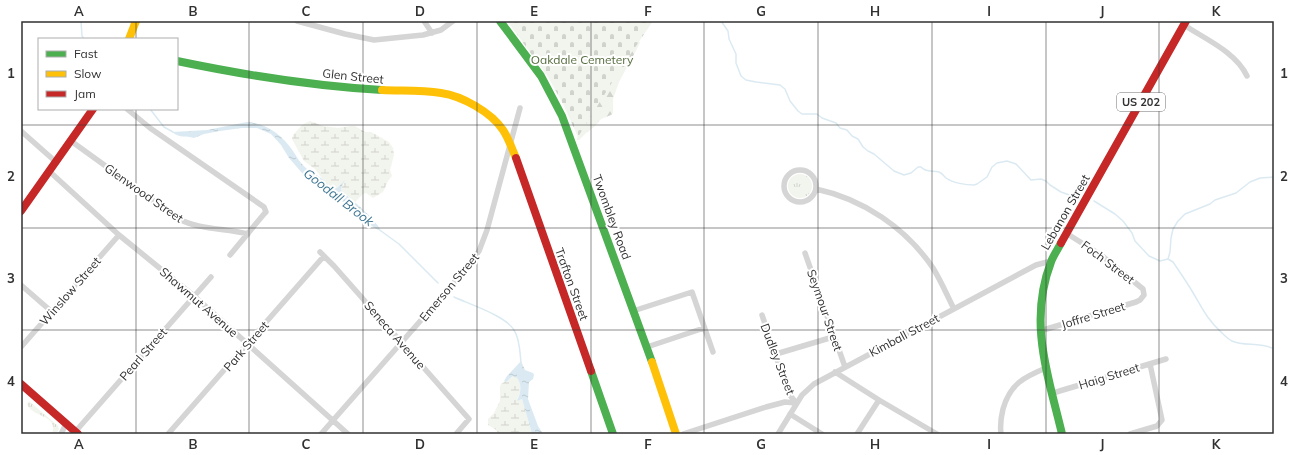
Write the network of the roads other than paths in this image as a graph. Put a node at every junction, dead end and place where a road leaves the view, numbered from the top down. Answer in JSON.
{"nodes":[{"id":1,"x":136,"y":21,"type":"edge"},
{"id":2,"x":297,"y":21,"type":"edge"},
{"id":3,"x":424,"y":21,"type":"edge"},
{"id":4,"x":454,"y":21,"type":"edge"},
{"id":5,"x":500,"y":21,"type":"edge"},
{"id":6,"x":1185,"y":23,"type":"edge"},
{"id":7,"x":432,"y":33,"type":"junction"},
{"id":8,"x":129,"y":38,"type":"edge"},
{"id":9,"x":178,"y":61,"type":"edge"},
{"id":10,"x":1248,"y":76,"type":"dead end"},
{"id":11,"x":520,"y":108,"type":"dead end"},
{"id":12,"x":92,"y":110,"type":"edge"},
{"id":13,"x":128,"y":110,"type":"edge"},
{"id":14,"x":21,"y":131,"type":"edge"},
{"id":15,"x":71,"y":141,"type":"junction"},
{"id":16,"x":510,"y":142,"type":"junction"},
{"id":17,"x":56,"y":162,"type":"junction"},
{"id":18,"x":49,"y":172,"type":"junction"},
{"id":19,"x":816,"y":189,"type":"junction"},
{"id":20,"x":21,"y":210,"type":"edge"},
{"id":21,"x":1066,"y":233,"type":"junction"},
{"id":22,"x":119,"y":234,"type":"junction"},
{"id":23,"x":248,"y":234,"type":"junction"},
{"id":24,"x":805,"y":253,"type":"dead end"},
{"id":25,"x":322,"y":254,"type":"joint"},
{"id":26,"x":230,"y":255,"type":"dead end"},
{"id":27,"x":1051,"y":261,"type":"junction"},
{"id":28,"x":211,"y":277,"type":"dead end"},
{"id":29,"x":21,"y":285,"type":"edge"},
{"id":30,"x":194,"y":296,"type":"junction"},
{"id":31,"x":1144,"y":296,"type":"joint"},
{"id":32,"x":954,"y":309,"type":"junction"},
{"id":33,"x":633,"y":311,"type":"junction"},
{"id":34,"x":52,"y":312,"type":"junction"},
{"id":35,"x":762,"y":315,"type":"dead end"},
{"id":36,"x":704,"y":328,"type":"junction"},
{"id":37,"x":1040,"y":331,"type":"junction"},
{"id":38,"x":833,"y":337,"type":"junction"},
{"id":39,"x":401,"y":342,"type":"junction"},
{"id":40,"x":248,"y":344,"type":"junction"},
{"id":41,"x":21,"y":347,"type":"edge"},
{"id":42,"x":647,"y":347,"type":"junction"},
{"id":43,"x":713,"y":352,"type":"dead end"},
{"id":44,"x":776,"y":354,"type":"junction"},
{"id":45,"x":1166,"y":359,"type":"dead end"},
{"id":46,"x":1150,"y":364,"type":"junction"},
{"id":47,"x":845,"y":368,"type":"junction"},
{"id":48,"x":1046,"y":368,"type":"junction"},
{"id":49,"x":835,"y":372,"type":"junction"},
{"id":50,"x":21,"y":384,"type":"edge"},
{"id":51,"x":1053,"y":393,"type":"junction"},
{"id":52,"x":879,"y":400,"type":"junction"},
{"id":53,"x":796,"y":403,"type":"junction"},
{"id":54,"x":790,"y":414,"type":"junction"},
{"id":55,"x":333,"y":420,"type":"junction"},
{"id":56,"x":66,"y":424,"type":"junction"},
{"id":57,"x":77,"y":433,"type":"edge"},
{"id":58,"x":61,"y":434,"type":"edge"},
{"id":59,"x":168,"y":434,"type":"edge"},
{"id":60,"x":321,"y":434,"type":"edge"},
{"id":61,"x":348,"y":434,"type":"edge"},
{"id":62,"x":456,"y":434,"type":"edge"},
{"id":63,"x":613,"y":434,"type":"edge"},
{"id":64,"x":676,"y":434,"type":"edge"},
{"id":65,"x":683,"y":434,"type":"edge"},
{"id":66,"x":778,"y":434,"type":"edge"},
{"id":67,"x":822,"y":434,"type":"edge"},
{"id":68,"x":857,"y":434,"type":"edge"},
{"id":69,"x":937,"y":434,"type":"edge"},
{"id":70,"x":1001,"y":434,"type":"edge"},
{"id":71,"x":1062,"y":434,"type":"edge"},
{"id":72,"x":1130,"y":434,"type":"edge"}],
"edges":[{"from":1,"to":8,"type":"main road"},
{"from":2,"to":7,"type":"street"},
{"from":3,"to":7,"type":"street"},
{"from":4,"to":7,"type":"street"},
{"from":5,"to":33,"type":"main road","name":"Twombley Road"},
{"from":6,"to":10,"type":"street"},
{"from":6,"to":21,"type":"main road","name":"Lebanon Street","number":"US 202"},
{"from":9,"to":16,"type":"main road","name":"Glen Street"},
{"from":11,"to":16,"type":"street","name":"Emerson Street"},
{"from":12,"to":15,"type":"main road"},
{"from":13,"to":23,"type":"street"},
{"from":14,"to":17,"type":"street"},
{"from":15,"to":17,"type":"main road"},
{"from":15,"to":23,"type":"street","name":"Glenwood Street"},
{"from":16,"to":39,"type":"street","name":"Emerson Street"},
{"from":16,"to":63,"type":"main road","name":"Trafton Street"},
{"from":17,"to":18,"type":"main road"},
{"from":18,"to":20,"type":"main road"},
{"from":18,"to":22,"type":"street","name":"Shawmut Avenue"},
{"from":19,"to":19,"type":"street"},
{"from":19,"to":32,"type":"street"},
{"from":21,"to":27,"type":"main road","name":"Lebanon Street","number":"US 202"},
{"from":21,"to":31,"type":"street","name":"Foch Street"},
{"from":22,"to":30,"type":"street","name":"Shawmut Avenue"},
{"from":22,"to":34,"type":"street","name":"Winslow Street"},
{"from":23,"to":26,"type":"street"},
{"from":24,"to":38,"type":"street","name":"Seymour Street"},
{"from":25,"to":39,"type":"street","name":"Seneca Avenue"},
{"from":25,"to":40,"type":"street","name":"Park Street"},
{"from":27,"to":32,"type":"street","name":"Kimball Street"},
{"from":27,"to":37,"type":"main road","name":"Lebanon Street","number":"US 202"},
{"from":28,"to":30,"type":"street","name":"Pearl Street"},
{"from":29,"to":34,"type":"street"},
{"from":30,"to":40,"type":"street","name":"Shawmut Avenue"},
{"from":30,"to":57,"type":"street","name":"Pearl Street"},
{"from":31,"to":37,"type":"street","name":"Joffre Street"},
{"from":32,"to":47,"type":"street","name":"Kimball Street"},
{"from":33,"to":36,"type":"street"},
{"from":33,"to":42,"type":"main road","name":"Twombley Road"},
{"from":34,"to":41,"type":"street","name":"Winslow Street"},
{"from":35,"to":44,"type":"street","name":"Dudley Street"},
{"from":36,"to":42,"type":"street"},
{"from":36,"to":43,"type":"street"},
{"from":37,"to":48,"type":"main road","name":"Lebanon Street","number":"US 202"},
{"from":38,"to":44,"type":"street"},
{"from":38,"to":47,"type":"street","name":"Seymour Street"},
{"from":39,"to":55,"type":"street","name":"Emerson Street"},
{"from":39,"to":62,"type":"street","name":"Seneca Avenue"},
{"from":40,"to":55,"type":"street","name":"Shawmut Avenue"},
{"from":40,"to":59,"type":"street","name":"Park Street"},
{"from":42,"to":64,"type":"main road","name":"Twombley Road"},
{"from":44,"to":53,"type":"street","name":"Dudley Street"},
{"from":45,"to":46,"type":"street","name":"Haig Street"},
{"from":46,"to":51,"type":"street","name":"Haig Street"},
{"from":46,"to":72,"type":"street"},
{"from":47,"to":49,"type":"street","name":"Kimball Street"},
{"from":48,"to":51,"type":"main road","name":"Lebanon Street","number":"US 202"},
{"from":48,"to":70,"type":"street"},
{"from":49,"to":52,"type":"street"},
{"from":49,"to":53,"type":"street","name":"Kimball Street"},
{"from":50,"to":56,"type":"main road"},
{"from":51,"to":71,"type":"main road","name":"Lebanon Street","number":"US 202"},
{"from":52,"to":68,"type":"street"},
{"from":52,"to":69,"type":"street"},
{"from":53,"to":54,"type":"street","name":"Kimball Street"},
{"from":53,"to":65,"type":"street"},
{"from":54,"to":66,"type":"street","name":"Kimball Street"},
{"from":54,"to":67,"type":"street"},
{"from":55,"to":60,"type":"street","name":"Emerson Street"},
{"from":55,"to":61,"type":"street","name":"Shawmut Avenue"},
{"from":56,"to":57,"type":"main road"},
{"from":56,"to":58,"type":"street"}]}
